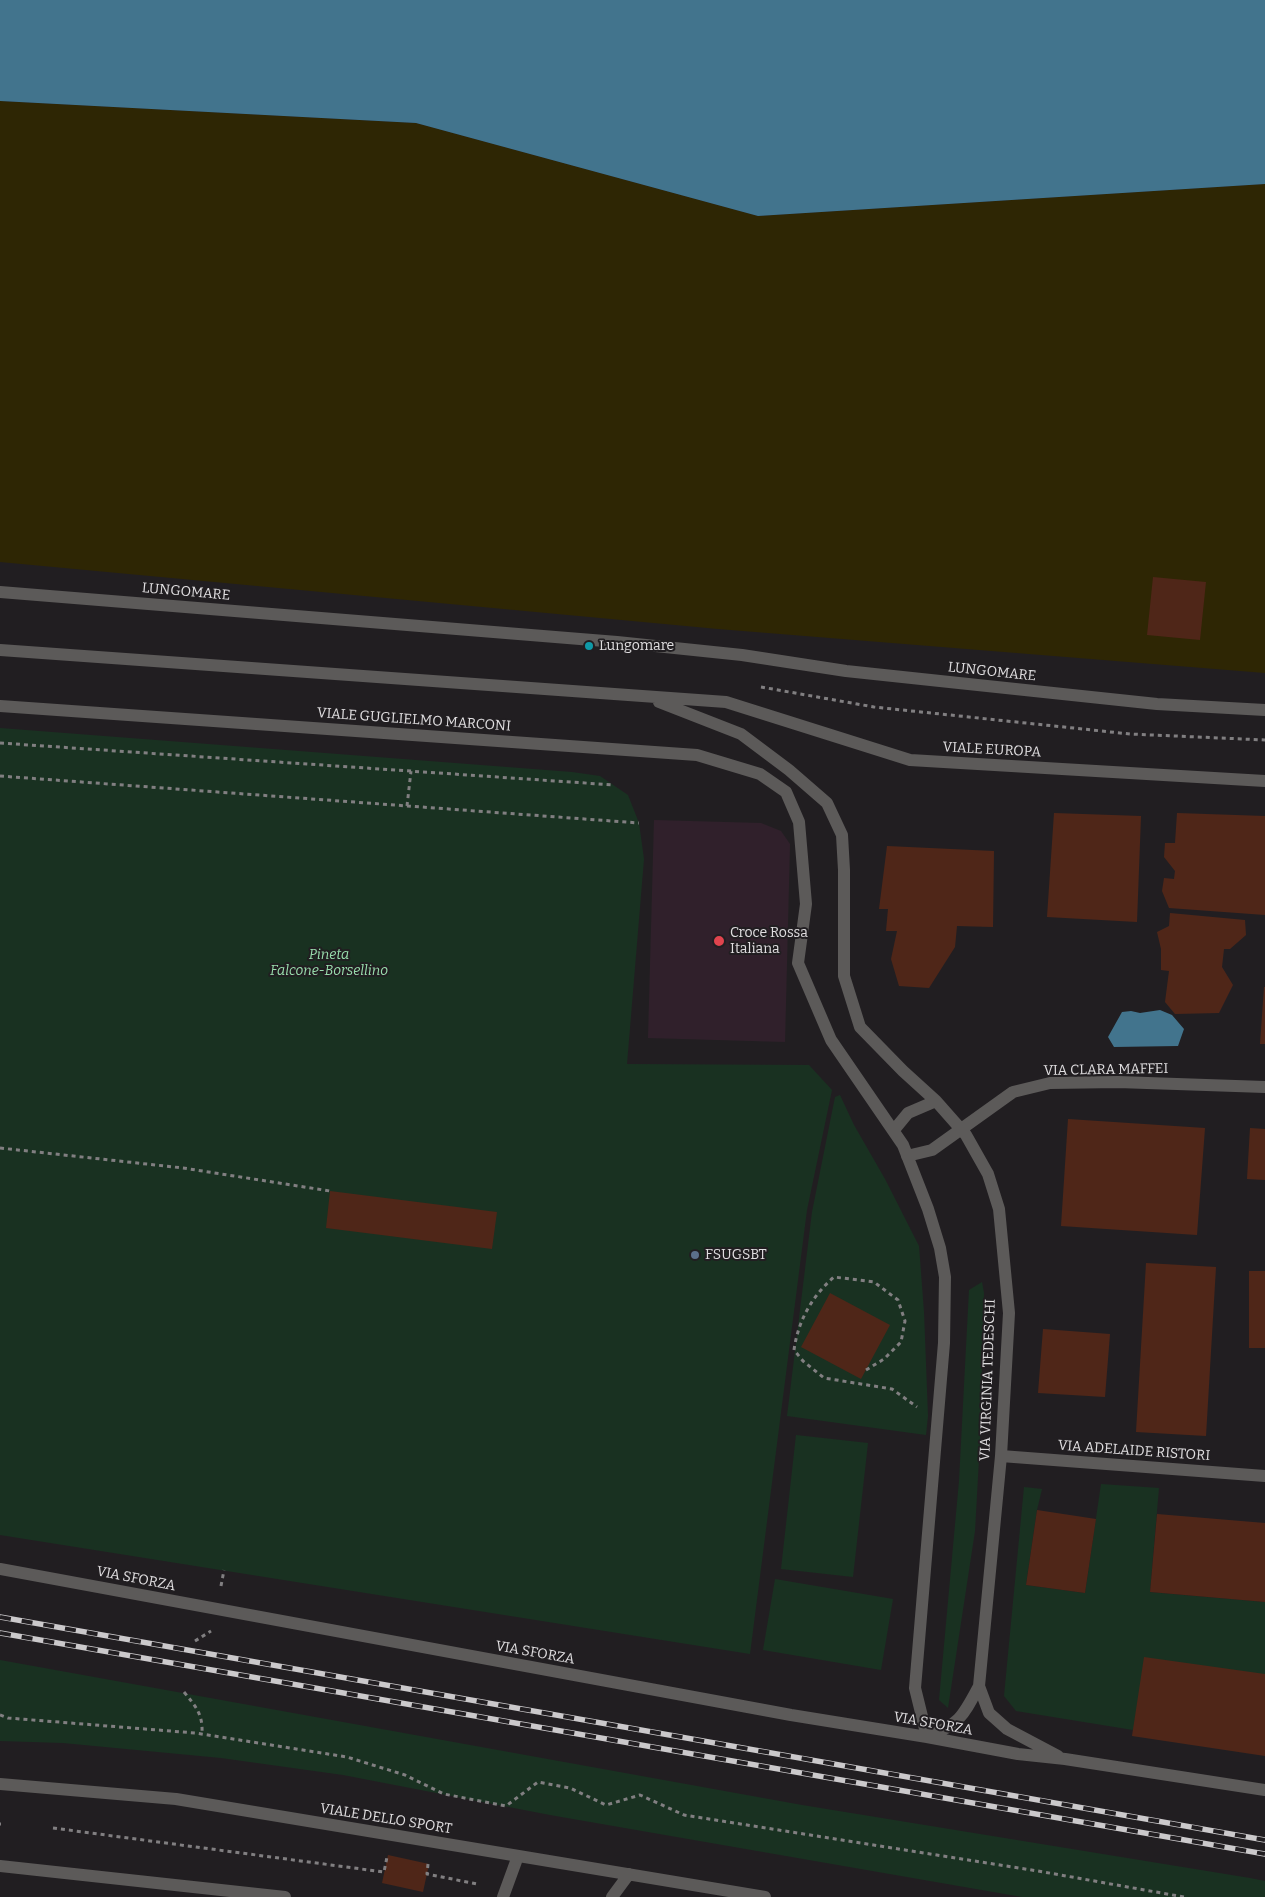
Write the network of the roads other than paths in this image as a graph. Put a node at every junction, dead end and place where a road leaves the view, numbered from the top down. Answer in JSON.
{"nodes":[{"id":1,"x":0,"y":592,"type":"edge"},
{"id":2,"x":0,"y":650,"type":"edge"},
{"id":3,"x":646,"y":696,"type":"junction"},
{"id":4,"x":0,"y":706,"type":"edge"},
{"id":5,"x":1265,"y":710,"type":"edge"},
{"id":6,"x":1265,"y":781,"type":"edge"},
{"id":7,"x":1265,"y":1086,"type":"edge"},
{"id":8,"x":936,"y":1101,"type":"junction"},
{"id":9,"x":960,"y":1129,"type":"junction"},
{"id":10,"x":894,"y":1130,"type":"junction"},
{"id":11,"x":907,"y":1156,"type":"junction"},
{"id":12,"x":1001,"y":1456,"type":"junction"},
{"id":13,"x":1265,"y":1476,"type":"edge"},
{"id":14,"x":0,"y":1569,"type":"edge"},
{"id":15,"x":979,"y":1686,"type":"junction"},
{"id":16,"x":928,"y":1737,"type":"junction"},
{"id":17,"x":1065,"y":1759,"type":"junction"},
{"id":18,"x":0,"y":1784,"type":"edge"},
{"id":19,"x":1265,"y":1790,"type":"edge"},
{"id":20,"x":518,"y":1856,"type":"junction"},
{"id":21,"x":0,"y":1866,"type":"edge"},
{"id":22,"x":629,"y":1874,"type":"junction"},
{"id":23,"x":285,"y":1897,"type":"edge"},
{"id":24,"x":503,"y":1897,"type":"edge"},
{"id":25,"x":612,"y":1897,"type":"edge"},
{"id":26,"x":765,"y":1897,"type":"edge"}],
"edges":[{"from":1,"to":5,"type":"street","name":"LUNGOMARE"},
{"from":2,"to":3,"type":"street"},
{"from":3,"to":6,"type":"street","name":"VIALE EUROPA"},
{"from":3,"to":8,"type":"street","name":"VIA VIRGINIA TEDESCHI"},
{"from":4,"to":10,"type":"street","name":"VIALE GUGLIELMO MARCONI"},
{"from":7,"to":9,"type":"street","name":"VIA CLARA MAFFEI"},
{"from":8,"to":9,"type":"street","name":"VIA VIRGINIA TEDESCHI"},
{"from":8,"to":10,"type":"street"},
{"from":9,"to":11,"type":"street","name":"VIA CLARA MAFFEI"},
{"from":9,"to":12,"type":"street","name":"VIA VIRGINIA TEDESCHI"},
{"from":10,"to":11,"type":"street"},
{"from":11,"to":16,"type":"street"},
{"from":12,"to":13,"type":"street","name":"VIA ADELAIDE RISTORI"},
{"from":12,"to":15,"type":"street","name":"VIA VIRGINIA TEDESCHI"},
{"from":14,"to":16,"type":"street","name":"VIA SFORZA"},
{"from":15,"to":16,"type":"street","name":"VIA VIRGINIA TEDESCHI"},
{"from":15,"to":17,"type":"street","name":"VIA VIRGINIA TEDESCHI"},
{"from":16,"to":17,"type":"street","name":"VIA SFORZA"},
{"from":17,"to":19,"type":"street","name":"VIA SFORZA"},
{"from":18,"to":20,"type":"street","name":"VIALE DELLO SPORT"},
{"from":20,"to":22,"type":"street","name":"VIALE DELLO SPORT"},
{"from":20,"to":24,"type":"street"},
{"from":21,"to":23,"type":"street"},
{"from":22,"to":25,"type":"street"},
{"from":22,"to":26,"type":"street","name":"VIALE DELLO SPORT"}]}
